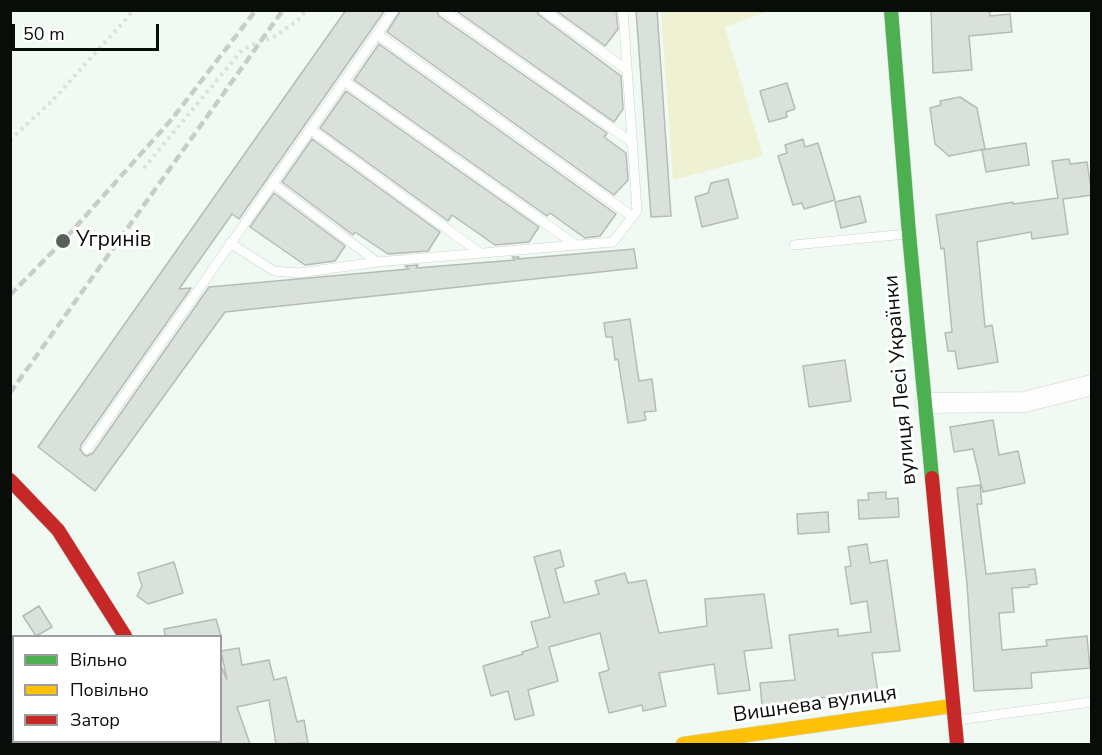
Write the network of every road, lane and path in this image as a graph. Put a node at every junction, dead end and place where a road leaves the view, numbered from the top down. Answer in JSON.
{"nodes":[{"id":1,"x":134,"y":10,"type":"edge"},
{"id":2,"x":306,"y":10,"type":"edge"},
{"id":3,"x":394,"y":10,"type":"edge"},
{"id":4,"x":443,"y":10,"type":"edge"},
{"id":5,"x":543,"y":10,"type":"edge"},
{"id":6,"x":623,"y":10,"type":"edge"},
{"id":7,"x":891,"y":10,"type":"edge"},
{"id":8,"x":377,"y":34,"type":"junction"},
{"id":9,"x":627,"y":70,"type":"junction"},
{"id":10,"x":344,"y":81,"type":"junction"},
{"id":11,"x":310,"y":129,"type":"junction"},
{"id":12,"x":10,"y":140,"type":"edge"},
{"id":13,"x":633,"y":143,"type":"junction"},
{"id":14,"x":144,"y":168,"type":"dead end"},
{"id":15,"x":272,"y":183,"type":"junction"},
{"id":16,"x":633,"y":217,"type":"junction"},
{"id":17,"x":909,"y":234,"type":"junction"},
{"id":18,"x":230,"y":243,"type":"junction"},
{"id":19,"x":576,"y":245,"type":"junction"},
{"id":20,"x":794,"y":245,"type":"dead end"},
{"id":21,"x":480,"y":253,"type":"junction"},
{"id":22,"x":377,"y":262,"type":"junction"},
{"id":23,"x":1092,"y":385,"type":"edge"},
{"id":24,"x":925,"y":403,"type":"junction"},
{"id":25,"x":87,"y":449,"type":"dead end"},
{"id":26,"x":10,"y":480,"type":"edge"},
{"id":27,"x":124,"y":635,"type":"edge"},
{"id":28,"x":1092,"y":702,"type":"edge"},
{"id":29,"x":952,"y":706,"type":"junction"},
{"id":30,"x":954,"y":721,"type":"junction"},
{"id":31,"x":683,"y":744,"type":"edge"},
{"id":32,"x":957,"y":744,"type":"edge"}],
"edges":[{"from":1,"to":12,"type":"path"},
{"from":2,"to":14,"type":"path"},
{"from":3,"to":8,"type":"lane"},
{"from":4,"to":13,"type":"lane"},
{"from":5,"to":9,"type":"lane"},
{"from":6,"to":9,"type":"lane"},
{"from":7,"to":17,"type":"street","name":"вулиця Лесі Українки"},
{"from":8,"to":10,"type":"lane"},
{"from":8,"to":16,"type":"lane"},
{"from":9,"to":13,"type":"lane"},
{"from":10,"to":11,"type":"lane"},
{"from":10,"to":19,"type":"lane"},
{"from":11,"to":15,"type":"lane"},
{"from":11,"to":21,"type":"lane"},
{"from":13,"to":16,"type":"lane"},
{"from":15,"to":18,"type":"lane"},
{"from":15,"to":22,"type":"lane"},
{"from":16,"to":19,"type":"lane"},
{"from":17,"to":20,"type":"lane"},
{"from":17,"to":24,"type":"street","name":"вулиця Лесі Українки"},
{"from":18,"to":22,"type":"lane"},
{"from":18,"to":25,"type":"lane"},
{"from":19,"to":21,"type":"lane"},
{"from":21,"to":22,"type":"lane"},
{"from":23,"to":24,"type":"street"},
{"from":24,"to":29,"type":"street","name":"вулиця Лесі Українки"},
{"from":26,"to":27,"type":"street"},
{"from":28,"to":30,"type":"lane"},
{"from":29,"to":30,"type":"street","name":"вулиця Лесі Українки"},
{"from":29,"to":31,"type":"street","name":"Вишнева вулиця"},
{"from":30,"to":32,"type":"street","name":"вулиця Лесі Українки"}]}
